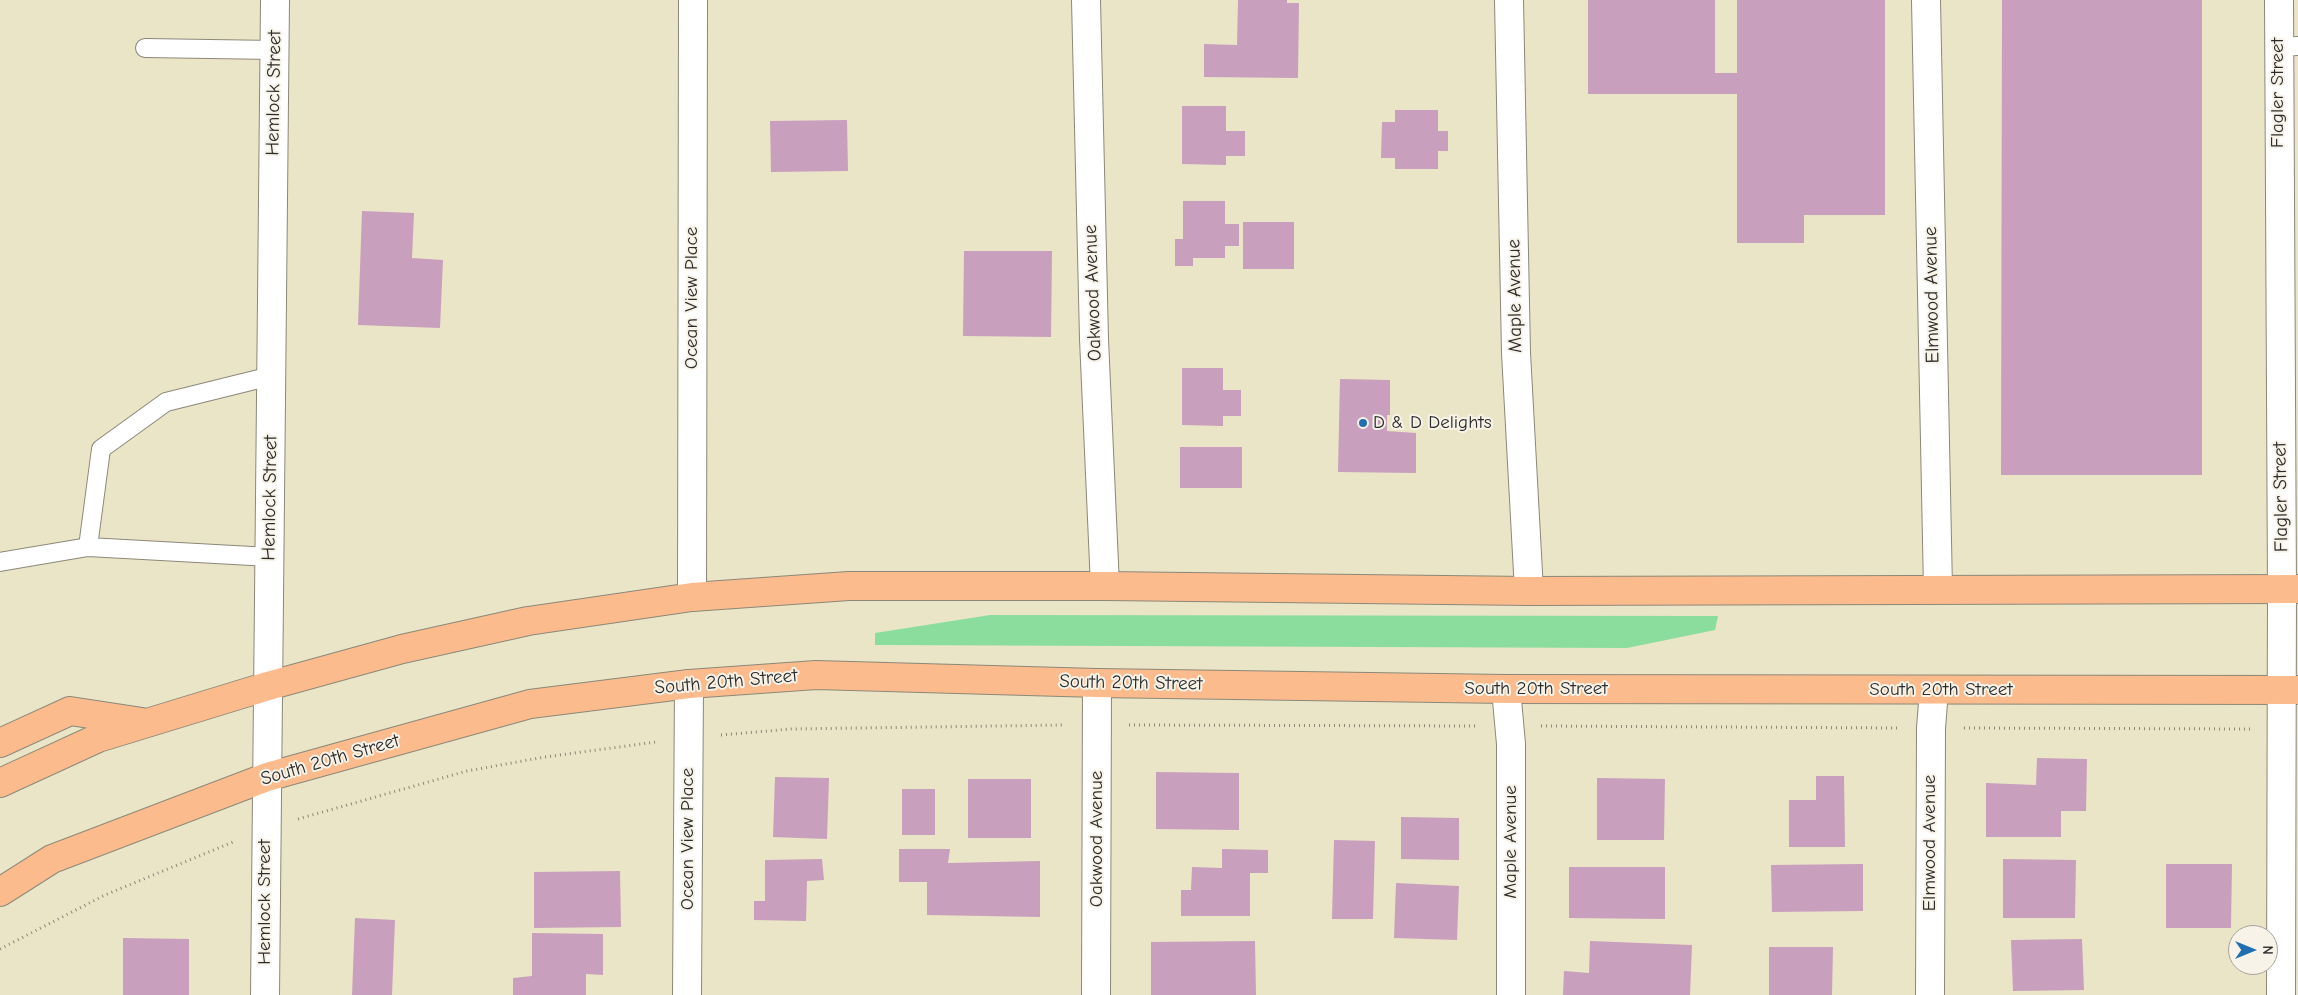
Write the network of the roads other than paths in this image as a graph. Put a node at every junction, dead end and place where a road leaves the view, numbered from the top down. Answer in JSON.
{"nodes":[{"id":1,"x":275,"y":0,"type":"edge"},
{"id":2,"x":693,"y":0,"type":"edge"},
{"id":3,"x":1086,"y":0,"type":"edge"},
{"id":4,"x":1509,"y":0,"type":"edge"},
{"id":5,"x":1926,"y":0,"type":"edge"},
{"id":6,"x":2279,"y":0,"type":"edge"},
{"id":7,"x":2288,"y":47,"type":"edge"},
{"id":8,"x":145,"y":48,"type":"dead end"},
{"id":9,"x":274,"y":50,"type":"junction"},
{"id":10,"x":272,"y":376,"type":"junction"},
{"id":11,"x":88,"y":547,"type":"junction"},
{"id":12,"x":270,"y":556,"type":"junction"},
{"id":13,"x":0,"y":562,"type":"edge"},
{"id":14,"x":1105,"y":586,"type":"junction"},
{"id":15,"x":1938,"y":589,"type":"junction"},
{"id":16,"x":2290,"y":589,"type":"edge"},
{"id":17,"x":1529,"y":591,"type":"junction"},
{"id":18,"x":692,"y":597,"type":"junction"},
{"id":19,"x":1097,"y":683,"type":"junction"},
{"id":20,"x":689,"y":684,"type":"junction"},
{"id":21,"x":268,"y":686,"type":"junction"},
{"id":22,"x":1506,"y":689,"type":"junction"},
{"id":23,"x":1934,"y":690,"type":"junction"},
{"id":24,"x":2290,"y":690,"type":"edge"},
{"id":25,"x":149,"y":723,"type":"junction"},
{"id":26,"x":0,"y":743,"type":"edge"},
{"id":27,"x":267,"y":777,"type":"junction"},
{"id":28,"x":0,"y":783,"type":"edge"},
{"id":29,"x":0,"y":892,"type":"edge"},
{"id":30,"x":265,"y":995,"type":"edge"},
{"id":31,"x":687,"y":995,"type":"edge"},
{"id":32,"x":1096,"y":995,"type":"edge"},
{"id":33,"x":1512,"y":995,"type":"edge"},
{"id":34,"x":1930,"y":995,"type":"edge"},
{"id":35,"x":2280,"y":995,"type":"edge"}],
"edges":[{"from":1,"to":9,"type":"street","name":"Hemlock Street"},
{"from":2,"to":18,"type":"street","name":"Ocean View Place"},
{"from":3,"to":14,"type":"street","name":"Oakwood Avenue"},
{"from":4,"to":17,"type":"street","name":"Maple Avenue"},
{"from":5,"to":15,"type":"street","name":"Elmwood Avenue"},
{"from":6,"to":7,"type":"street","name":"Flagler Street"},
{"from":7,"to":16,"type":"street","name":"Flagler Street"},
{"from":8,"to":9,"type":"lane"},
{"from":9,"to":10,"type":"street","name":"Hemlock Street"},
{"from":10,"to":11,"type":"lane"},
{"from":10,"to":12,"type":"street","name":"Hemlock Street"},
{"from":11,"to":12,"type":"lane"},
{"from":11,"to":13,"type":"lane"},
{"from":12,"to":21,"type":"street","name":"Hemlock Street"},
{"from":14,"to":17,"type":"main road"},
{"from":14,"to":18,"type":"main road"},
{"from":15,"to":16,"type":"main road"},
{"from":15,"to":17,"type":"main road"},
{"from":16,"to":24,"type":"street","name":"Flagler Street"},
{"from":18,"to":21,"type":"main road"},
{"from":19,"to":20,"type":"main road","name":"South 20th Street"},
{"from":19,"to":22,"type":"main road","name":"South 20th Street"},
{"from":19,"to":32,"type":"street","name":"Oakwood Avenue"},
{"from":20,"to":27,"type":"main road","name":"South 20th Street"},
{"from":20,"to":31,"type":"street","name":"Ocean View Place"},
{"from":21,"to":25,"type":"main road"},
{"from":21,"to":27,"type":"street","name":"Hemlock Street"},
{"from":22,"to":23,"type":"main road","name":"South 20th Street"},
{"from":22,"to":33,"type":"street","name":"Maple Avenue"},
{"from":23,"to":24,"type":"main road","name":"South 20th Street"},
{"from":23,"to":34,"type":"street","name":"Elmwood Avenue"},
{"from":24,"to":35,"type":"street","name":"Flagler Street"},
{"from":25,"to":26,"type":"main road"},
{"from":25,"to":28,"type":"main road"},
{"from":27,"to":29,"type":"main road","name":"South 20th Street"},
{"from":27,"to":30,"type":"street","name":"Hemlock Street"}]}
